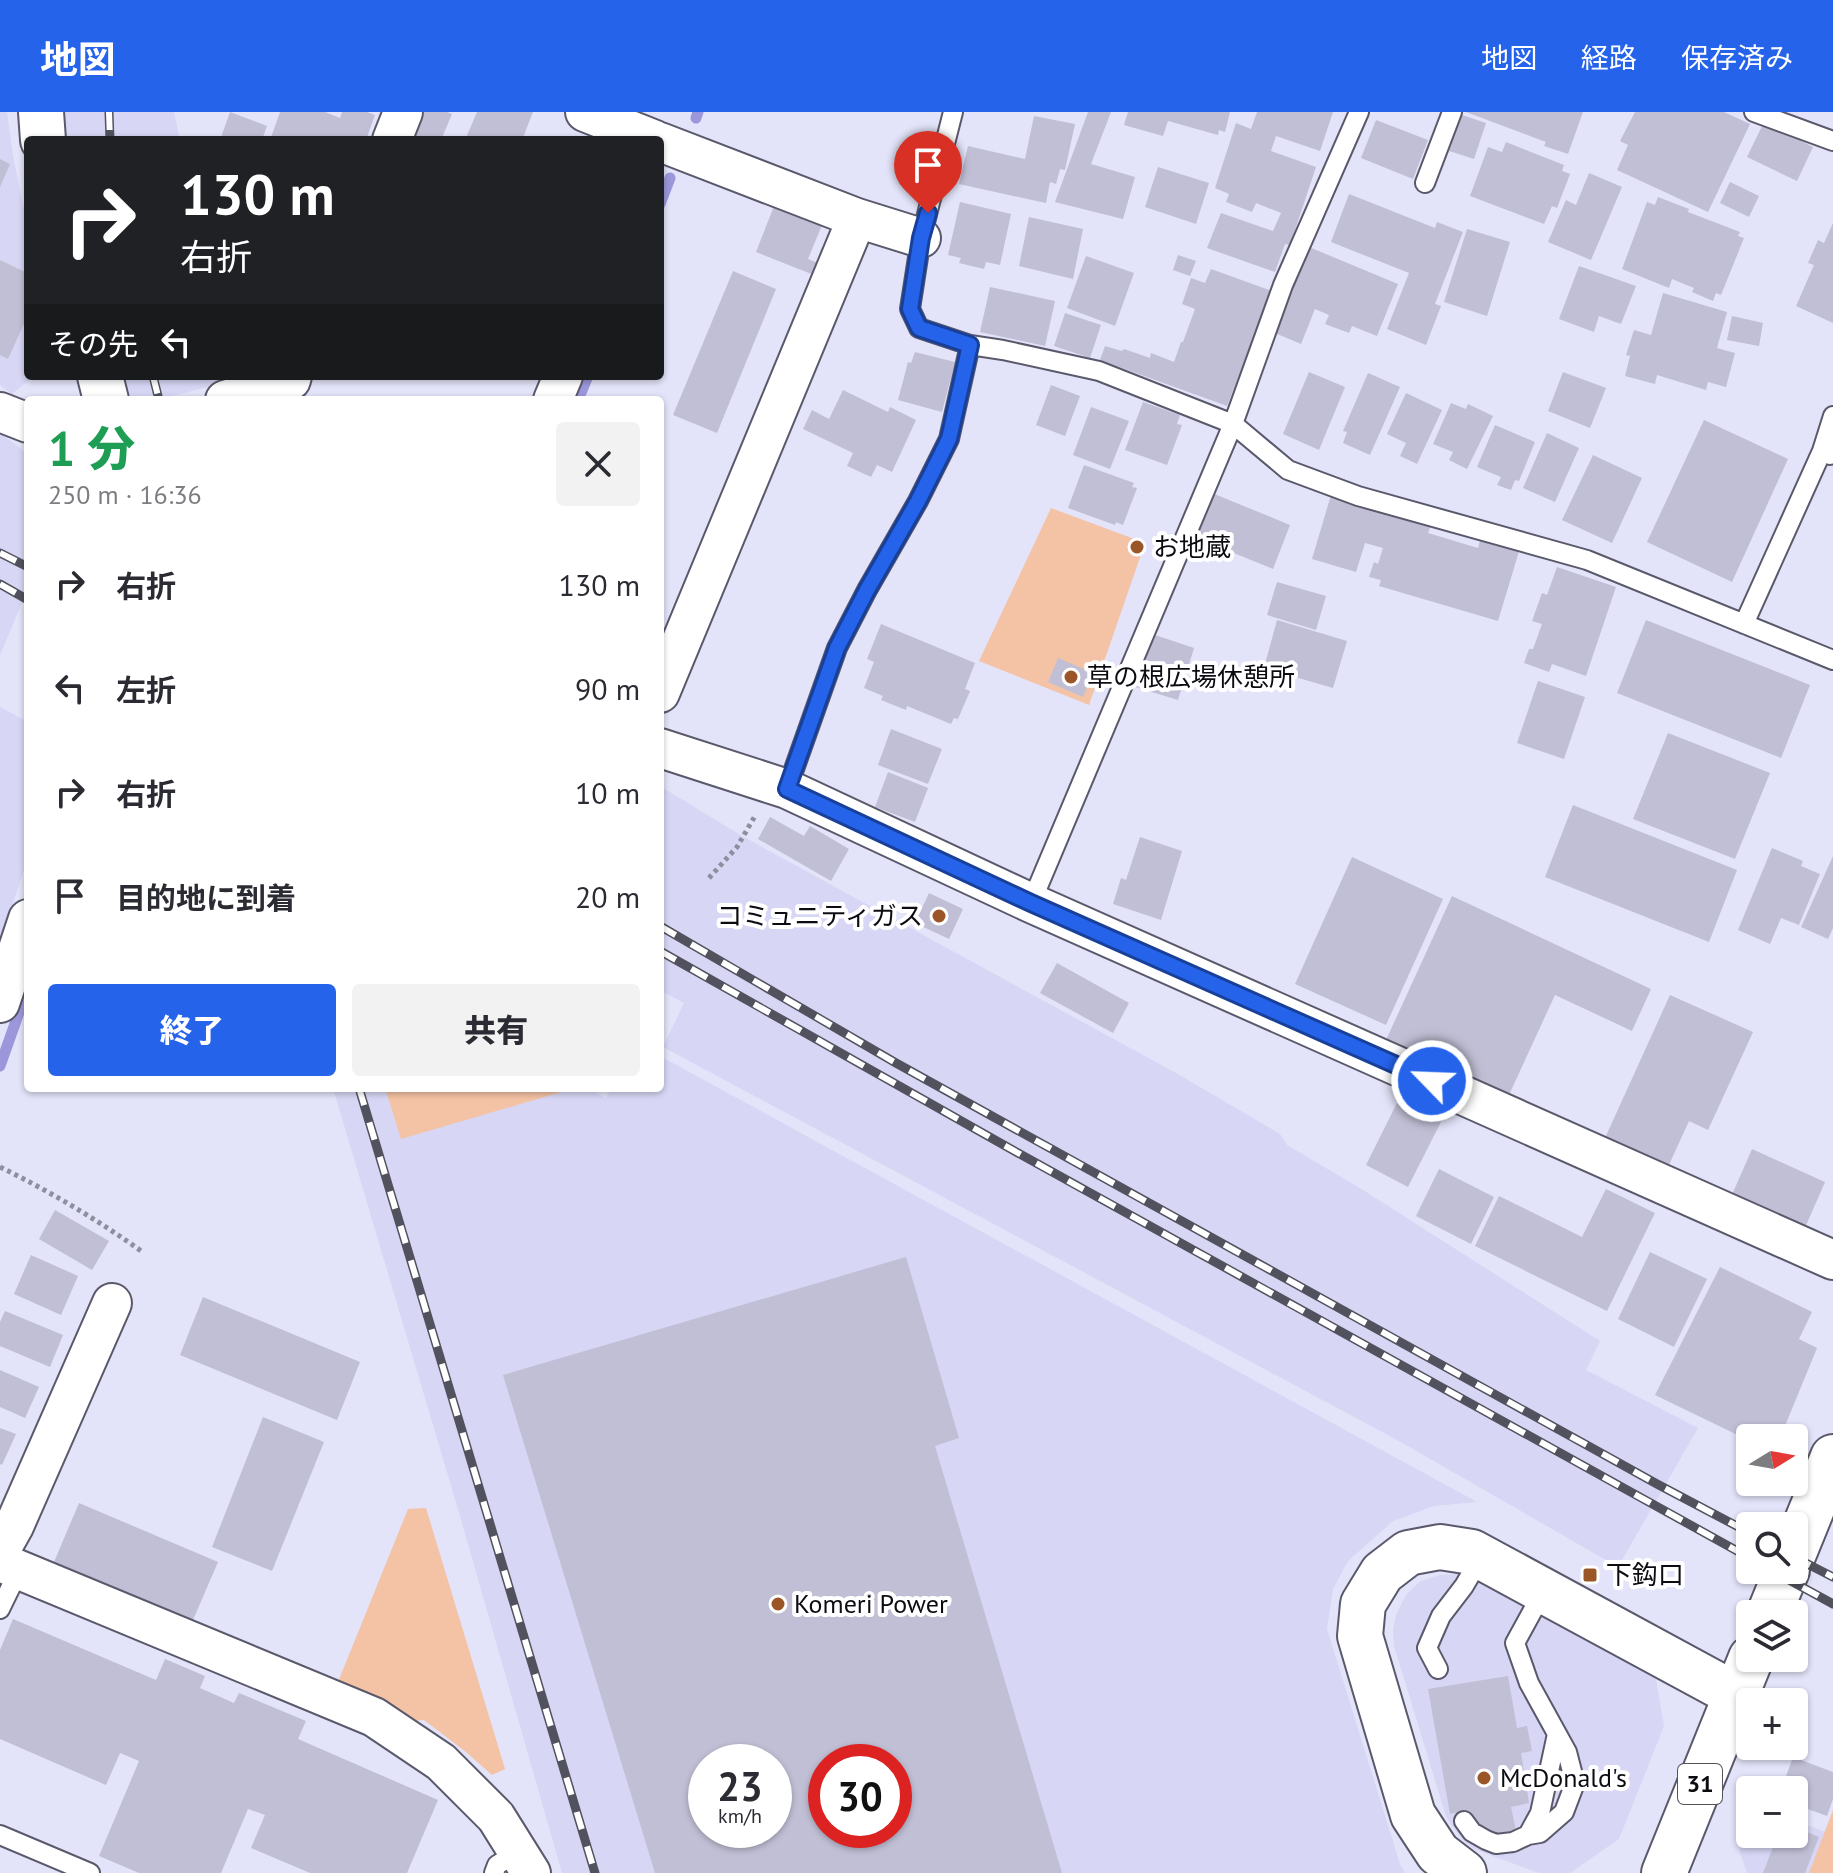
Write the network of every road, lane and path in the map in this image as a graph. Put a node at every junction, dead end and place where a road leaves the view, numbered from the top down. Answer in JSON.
{"nodes":[{"id":1,"x":41,"y":112,"type":"edge"},
{"id":2,"x":403,"y":112,"type":"edge"},
{"id":3,"x":585,"y":112,"type":"edge"},
{"id":4,"x":953,"y":112,"type":"edge"},
{"id":5,"x":1359,"y":112,"type":"edge"},
{"id":6,"x":1452,"y":112,"type":"edge"},
{"id":7,"x":1754,"y":112,"type":"edge"},
{"id":8,"x":43,"y":136,"type":"edge"},
{"id":9,"x":394,"y":136,"type":"edge"},
{"id":10,"x":659,"y":136,"type":"edge"},
{"id":11,"x":664,"y":138,"type":"edge"},
{"id":12,"x":1833,"y":141,"type":"edge"},
{"id":13,"x":1425,"y":183,"type":"dead end"},
{"id":14,"x":857,"y":218,"type":"junction"},
{"id":15,"x":921,"y":238,"type":"junction"},
{"id":16,"x":970,"y":345,"type":"junction"},
{"id":17,"x":295,"y":385,"type":"edge"},
{"id":18,"x":244,"y":396,"type":"edge"},
{"id":19,"x":0,"y":412,"type":"edge"},
{"id":20,"x":1833,"y":416,"type":"edge"},
{"id":21,"x":24,"y":421,"type":"edge"},
{"id":22,"x":1233,"y":424,"type":"junction"},
{"id":23,"x":1828,"y":454,"type":"edge"},
{"id":24,"x":1744,"y":624,"type":"junction"},
{"id":25,"x":1833,"y":660,"type":"edge"},
{"id":26,"x":664,"y":683,"type":"edge"},
{"id":27,"x":664,"y":749,"type":"edge"},
{"id":28,"x":781,"y":787,"type":"junction"},
{"id":29,"x":709,"y":878,"type":"dead end"},
{"id":30,"x":1031,"y":903,"type":"junction"},
{"id":31,"x":24,"y":931,"type":"edge"},
{"id":32,"x":0,"y":1003,"type":"edge"},
{"id":33,"x":0,"y":1167,"type":"edge"},
{"id":34,"x":144,"y":1253,"type":"dead end"},
{"id":35,"x":1833,"y":1260,"type":"edge"},
{"id":36,"x":112,"y":1303,"type":"dead end"},
{"id":37,"x":1833,"y":1457,"type":"edge"},
{"id":38,"x":1808,"y":1519,"type":"edge"},
{"id":39,"x":1481,"y":1557,"type":"junction"},
{"id":40,"x":6,"y":1561,"type":"edge"},
{"id":41,"x":1544,"y":1590,"type":"junction"},
{"id":42,"x":0,"y":1609,"type":"edge"},
{"id":43,"x":1438,"y":1669,"type":"dead end"},
{"id":44,"x":1744,"y":1677,"type":"edge"},
{"id":45,"x":1557,"y":1734,"type":"junction"},
{"id":46,"x":1464,"y":1821,"type":"dead end"},
{"id":47,"x":0,"y":1835,"type":"edge"},
{"id":48,"x":1528,"y":1835,"type":"junction"},
{"id":49,"x":514,"y":1866,"type":"edge"},
{"id":50,"x":90,"y":1873,"type":"edge"},
{"id":51,"x":1464,"y":1873,"type":"edge"},
{"id":52,"x":1664,"y":1873,"type":"edge"}],
"edges":[{"from":1,"to":8,"type":"street"},
{"from":2,"to":9,"type":"street"},
{"from":3,"to":10,"type":"street"},
{"from":4,"to":15,"type":"lane"},
{"from":5,"to":22,"type":"lane"},
{"from":6,"to":13,"type":"lane"},
{"from":7,"to":12,"type":"lane"},
{"from":11,"to":14,"type":"street"},
{"from":14,"to":15,"type":"street"},
{"from":14,"to":26,"type":"street"},
{"from":15,"to":16,"type":"lane"},
{"from":16,"to":22,"type":"lane"},
{"from":16,"to":28,"type":"lane"},
{"from":17,"to":18,"type":"street"},
{"from":19,"to":21,"type":"street"},
{"from":20,"to":23,"type":"lane"},
{"from":22,"to":24,"type":"lane"},
{"from":22,"to":30,"type":"lane"},
{"from":23,"to":24,"type":"lane"},
{"from":24,"to":25,"type":"lane"},
{"from":27,"to":28,"type":"street"},
{"from":28,"to":29,"type":"path"},
{"from":28,"to":30,"type":"street"},
{"from":30,"to":35,"type":"street"},
{"from":31,"to":32,"type":"street"},
{"from":33,"to":34,"type":"path"},
{"from":36,"to":40,"type":"street"},
{"from":37,"to":38,"type":"street"},
{"from":39,"to":41,"type":"street"},
{"from":39,"to":43,"type":"lane"},
{"from":39,"to":51,"type":"street"},
{"from":40,"to":42,"type":"lane"},
{"from":40,"to":49,"type":"street"},
{"from":41,"to":44,"type":"street"},
{"from":41,"to":45,"type":"lane"},
{"from":44,"to":52,"type":"street","number":"31"},
{"from":45,"to":48,"type":"lane"},
{"from":45,"to":48,"type":"lane"},
{"from":46,"to":48,"type":"lane"},
{"from":47,"to":50,"type":"lane"}]}
